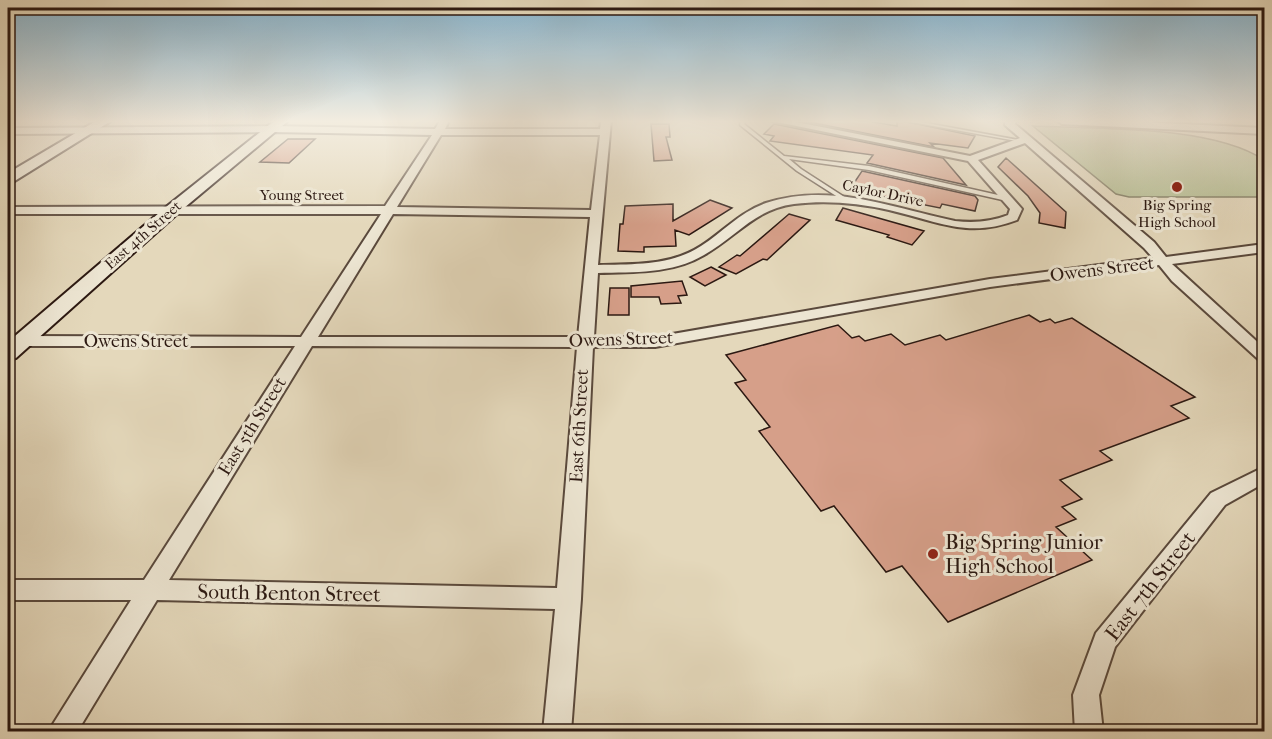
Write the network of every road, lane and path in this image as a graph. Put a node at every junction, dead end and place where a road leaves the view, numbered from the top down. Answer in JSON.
{"nodes":[{"id":1,"x":47,"y":155,"type":"edge"},
{"id":2,"x":240,"y":155,"type":"edge"},
{"id":3,"x":423,"y":155,"type":"edge"},
{"id":4,"x":602,"y":155,"type":"edge"},
{"id":5,"x":953,"y":155,"type":"edge"},
{"id":6,"x":981,"y":155,"type":"edge"},
{"id":7,"x":1042,"y":155,"type":"edge"},
{"id":8,"x":783,"y":157,"type":"joint"},
{"id":9,"x":971,"y":159,"type":"junction"},
{"id":10,"x":8,"y":178,"type":"edge"},
{"id":11,"x":1007,"y":199,"type":"junction"},
{"id":12,"x":846,"y":200,"type":"junction"},
{"id":13,"x":8,"y":210,"type":"edge"},
{"id":14,"x":172,"y":210,"type":"junction"},
{"id":15,"x":388,"y":210,"type":"junction"},
{"id":16,"x":596,"y":214,"type":"junction"},
{"id":17,"x":1264,"y":248,"type":"edge"},
{"id":18,"x":1163,"y":261,"type":"junction"},
{"id":19,"x":592,"y":269,"type":"junction"},
{"id":20,"x":304,"y":341,"type":"junction"},
{"id":21,"x":584,"y":342,"type":"junction"},
{"id":22,"x":12,"y":345,"type":"edge"},
{"id":23,"x":1264,"y":356,"type":"edge"},
{"id":24,"x":1264,"y":474,"type":"edge"},
{"id":25,"x":8,"y":590,"type":"edge"},
{"id":26,"x":149,"y":590,"type":"junction"},
{"id":27,"x":569,"y":599,"type":"junction"},
{"id":28,"x":61,"y":732,"type":"edge"},
{"id":29,"x":557,"y":732,"type":"edge"},
{"id":30,"x":1089,"y":732,"type":"edge"}],
"edges":[{"from":1,"to":10,"type":"main road"},
{"from":2,"to":14,"type":"main road","name":"East 4th Street"},
{"from":3,"to":15,"type":"street","name":"East 5th Street"},
{"from":4,"to":16,"type":"street","name":"East 6th Street"},
{"from":5,"to":9,"type":"street"},
{"from":6,"to":9,"type":"street"},
{"from":7,"to":18,"type":"street"},
{"from":8,"to":11,"type":"lane"},
{"from":8,"to":12,"type":"lane"},
{"from":9,"to":11,"type":"street"},
{"from":11,"to":12,"type":"street","name":"Caylor Drive"},
{"from":12,"to":19,"type":"street","name":"Caylor Drive"},
{"from":13,"to":14,"type":"street","name":"Young Street"},
{"from":14,"to":15,"type":"street","name":"Young Street"},
{"from":14,"to":22,"type":"main road","name":"East 4th Street"},
{"from":15,"to":16,"type":"street","name":"Young Street"},
{"from":15,"to":20,"type":"street","name":"East 5th Street"},
{"from":16,"to":19,"type":"street","name":"East 6th Street"},
{"from":17,"to":18,"type":"street","name":"Owens Street"},
{"from":18,"to":21,"type":"street","name":"Owens Street"},
{"from":18,"to":23,"type":"street"},
{"from":19,"to":21,"type":"street","name":"East 6th Street"},
{"from":20,"to":21,"type":"street","name":"Owens Street"},
{"from":20,"to":22,"type":"street","name":"Owens Street"},
{"from":20,"to":26,"type":"street","name":"East 5th Street"},
{"from":21,"to":27,"type":"street","name":"East 6th Street"},
{"from":24,"to":30,"type":"street","name":"East 7th Street"},
{"from":25,"to":26,"type":"street","name":"South Benton Street"},
{"from":26,"to":27,"type":"street","name":"South Benton Street"},
{"from":26,"to":28,"type":"street","name":"East 5th Street"},
{"from":27,"to":29,"type":"street","name":"East 6th Street"}]}
